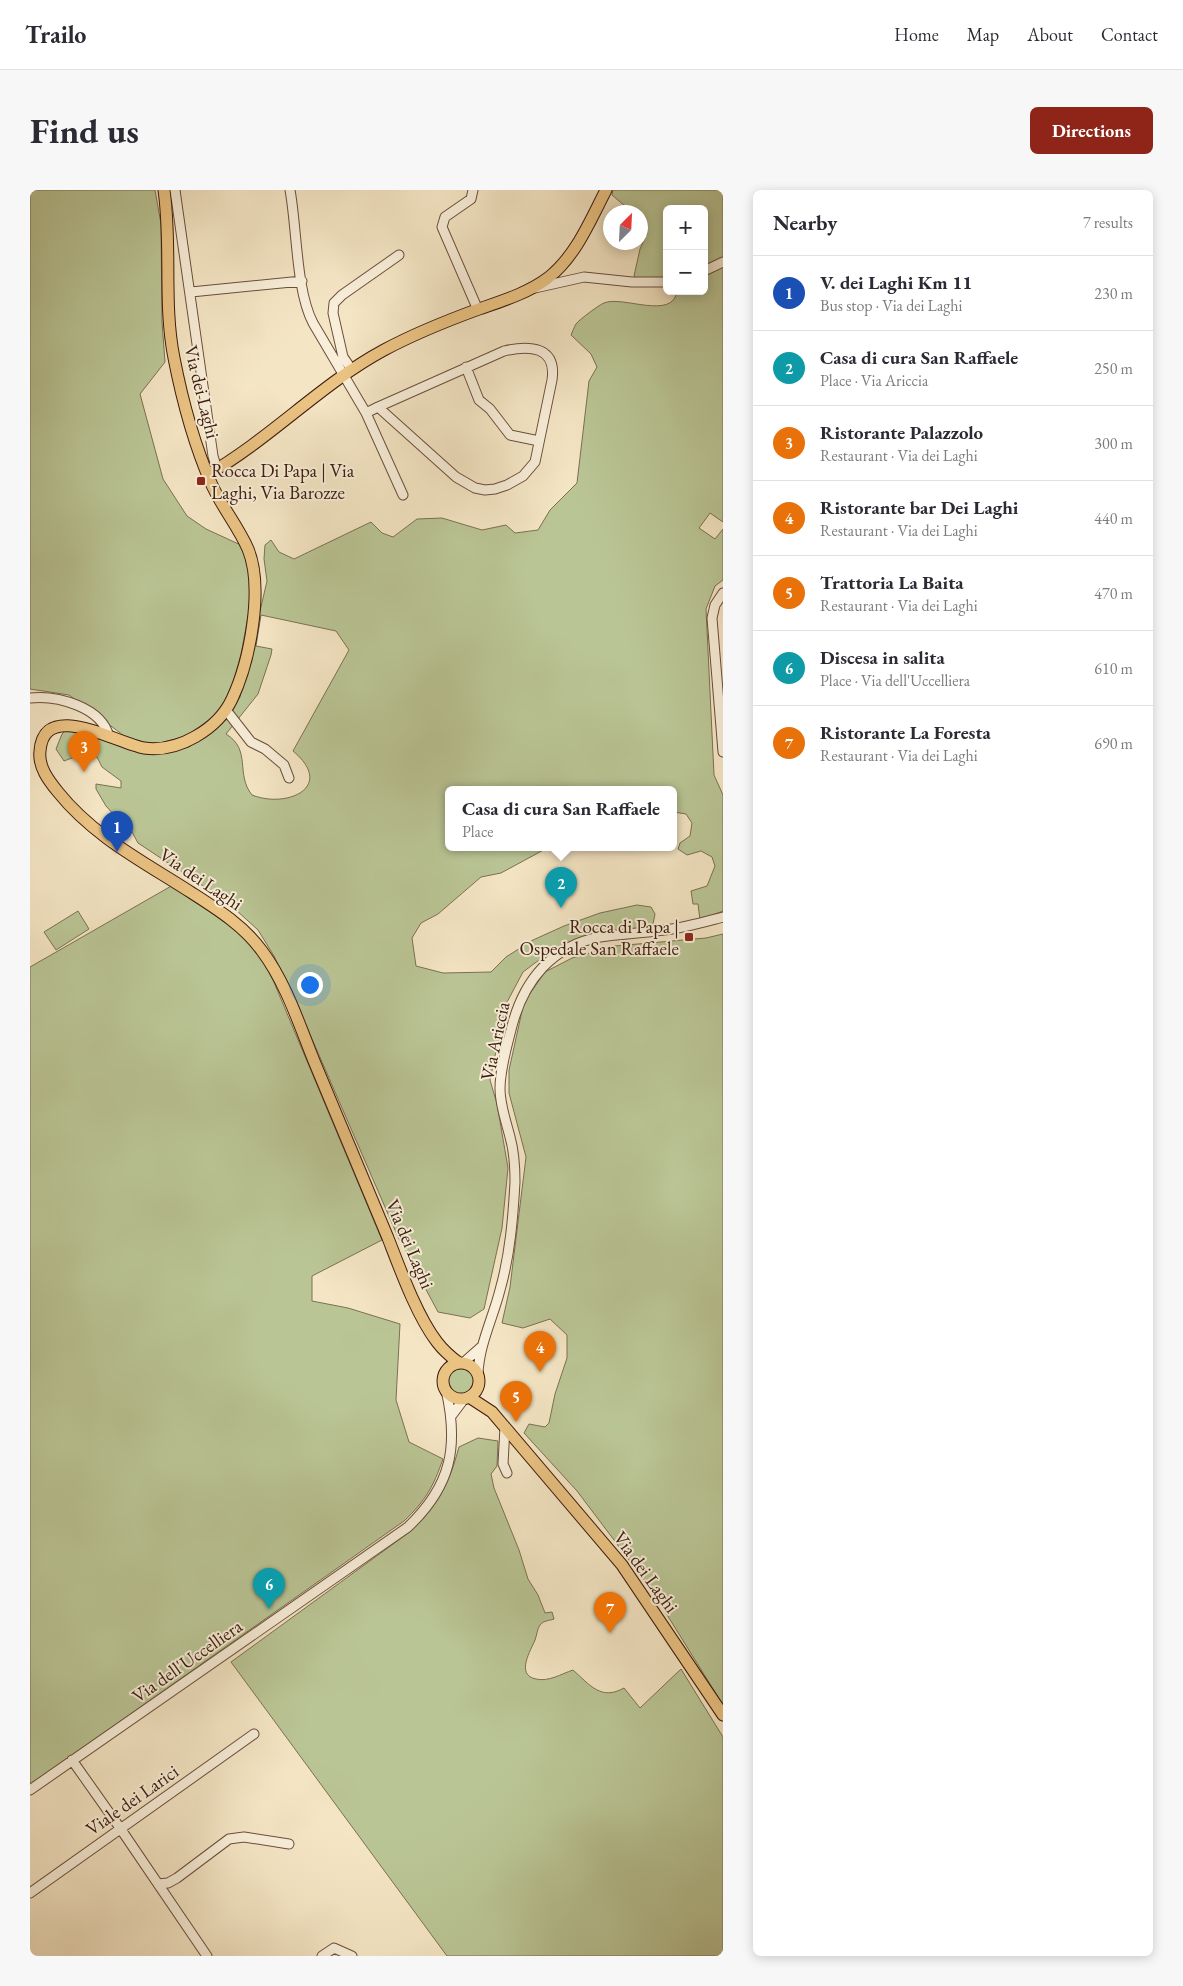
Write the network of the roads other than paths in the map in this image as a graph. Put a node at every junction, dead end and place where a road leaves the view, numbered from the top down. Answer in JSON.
{"nodes":[{"id":1,"x":164,"y":190,"type":"edge"},
{"id":2,"x":175,"y":190,"type":"edge"},
{"id":3,"x":290,"y":190,"type":"edge"},
{"id":4,"x":473,"y":190,"type":"edge"},
{"id":5,"x":606,"y":190,"type":"edge"},
{"id":6,"x":399,"y":255,"type":"dead end"},
{"id":7,"x":723,"y":262,"type":"edge"},
{"id":8,"x":708,"y":269,"type":"edge"},
{"id":9,"x":302,"y":281,"type":"junction"},
{"id":10,"x":663,"y":282,"type":"edge"},
{"id":11,"x":527,"y":290,"type":"junction"},
{"id":12,"x":191,"y":292,"type":"junction"},
{"id":13,"x":478,"y":310,"type":"junction"},
{"id":14,"x":466,"y":367,"type":"junction"},
{"id":15,"x":348,"y":373,"type":"junction"},
{"id":16,"x":378,"y":407,"type":"junction"},
{"id":17,"x":366,"y":413,"type":"junction"},
{"id":18,"x":539,"y":441,"type":"junction"},
{"id":19,"x":212,"y":472,"type":"junction"},
{"id":20,"x":403,"y":496,"type":"dead end"},
{"id":21,"x":723,"y":593,"type":"edge"},
{"id":22,"x":30,"y":698,"type":"edge"},
{"id":23,"x":226,"y":710,"type":"junction"},
{"id":24,"x":109,"y":737,"type":"junction"},
{"id":25,"x":723,"y":752,"type":"edge"},
{"id":26,"x":289,"y":778,"type":"dead end"},
{"id":27,"x":723,"y":917,"type":"edge"},
{"id":28,"x":438,"y":1344,"type":"junction"},
{"id":29,"x":483,"y":1345,"type":"junction"},
{"id":30,"x":461,"y":1363,"type":"junction"},
{"id":31,"x":479,"y":1378,"type":"junction"},
{"id":32,"x":445,"y":1384,"type":"junction"},
{"id":33,"x":466,"y":1398,"type":"junction"},
{"id":34,"x":492,"y":1412,"type":"junction"},
{"id":35,"x":452,"y":1415,"type":"junction"},
{"id":36,"x":505,"y":1427,"type":"junction"},
{"id":37,"x":507,"y":1474,"type":"dead end"},
{"id":38,"x":723,"y":1715,"type":"edge"},
{"id":39,"x":254,"y":1734,"type":"dead end"},
{"id":40,"x":72,"y":1760,"type":"junction"},
{"id":41,"x":30,"y":1790,"type":"edge"},
{"id":42,"x":120,"y":1828,"type":"junction"},
{"id":43,"x":289,"y":1844,"type":"dead end"},
{"id":44,"x":158,"y":1884,"type":"junction"},
{"id":45,"x":30,"y":1894,"type":"edge"},
{"id":46,"x":206,"y":1956,"type":"edge"},
{"id":47,"x":322,"y":1956,"type":"edge"},
{"id":48,"x":352,"y":1956,"type":"edge"}],
"edges":[{"from":1,"to":19,"type":"main road","name":"Via dei Laghi"},
{"from":2,"to":12,"type":"street"},
{"from":3,"to":9,"type":"street"},
{"from":4,"to":13,"type":"street"},
{"from":5,"to":11,"type":"main road"},
{"from":6,"to":15,"type":"street"},
{"from":7,"to":8,"type":"street"},
{"from":9,"to":12,"type":"street"},
{"from":9,"to":15,"type":"street"},
{"from":10,"to":11,"type":"street"},
{"from":11,"to":13,"type":"main road"},
{"from":12,"to":19,"type":"street"},
{"from":13,"to":15,"type":"main road"},
{"from":14,"to":16,"type":"street"},
{"from":14,"to":18,"type":"street"},
{"from":14,"to":18,"type":"street"},
{"from":15,"to":17,"type":"street"},
{"from":15,"to":19,"type":"main road"},
{"from":16,"to":17,"type":"street"},
{"from":16,"to":18,"type":"street"},
{"from":17,"to":20,"type":"street"},
{"from":19,"to":23,"type":"main road","name":"Via dei Laghi"},
{"from":21,"to":25,"type":"street"},
{"from":22,"to":24,"type":"street"},
{"from":23,"to":24,"type":"main road","name":"Via dei Laghi"},
{"from":23,"to":26,"type":"street"},
{"from":24,"to":28,"type":"main road","name":"Via dei Laghi"},
{"from":27,"to":29,"type":"street","name":"Via Ariccia"},
{"from":28,"to":30,"type":"main road","name":"Via dei Laghi"},
{"from":28,"to":32,"type":"main road","name":"Via dei Laghi"},
{"from":29,"to":30,"type":"street"},
{"from":29,"to":31,"type":"street","name":"Via Ariccia"},
{"from":30,"to":31,"type":"main road"},
{"from":30,"to":32,"type":"main road"},
{"from":31,"to":33,"type":"main road"},
{"from":31,"to":34,"type":"main road","name":"Via dei Laghi"},
{"from":32,"to":33,"type":"main road"},
{"from":32,"to":35,"type":"street","name":"Via dell'Uccelliera"},
{"from":33,"to":34,"type":"main road","name":"Via dei Laghi"},
{"from":33,"to":35,"type":"street"},
{"from":34,"to":36,"type":"main road","name":"Via dei Laghi"},
{"from":35,"to":40,"type":"street","name":"Via dell'Uccelliera"},
{"from":36,"to":37,"type":"street"},
{"from":36,"to":38,"type":"main road","name":"Via dei Laghi"},
{"from":39,"to":42,"type":"street","name":"Viale dei Larici"},
{"from":40,"to":41,"type":"street","name":"Via dell'Uccelliera"},
{"from":40,"to":42,"type":"street"},
{"from":42,"to":44,"type":"street"},
{"from":42,"to":45,"type":"street","name":"Viale dei Larici"},
{"from":43,"to":44,"type":"street"},
{"from":44,"to":46,"type":"street"},
{"from":47,"to":48,"type":"street"}]}
